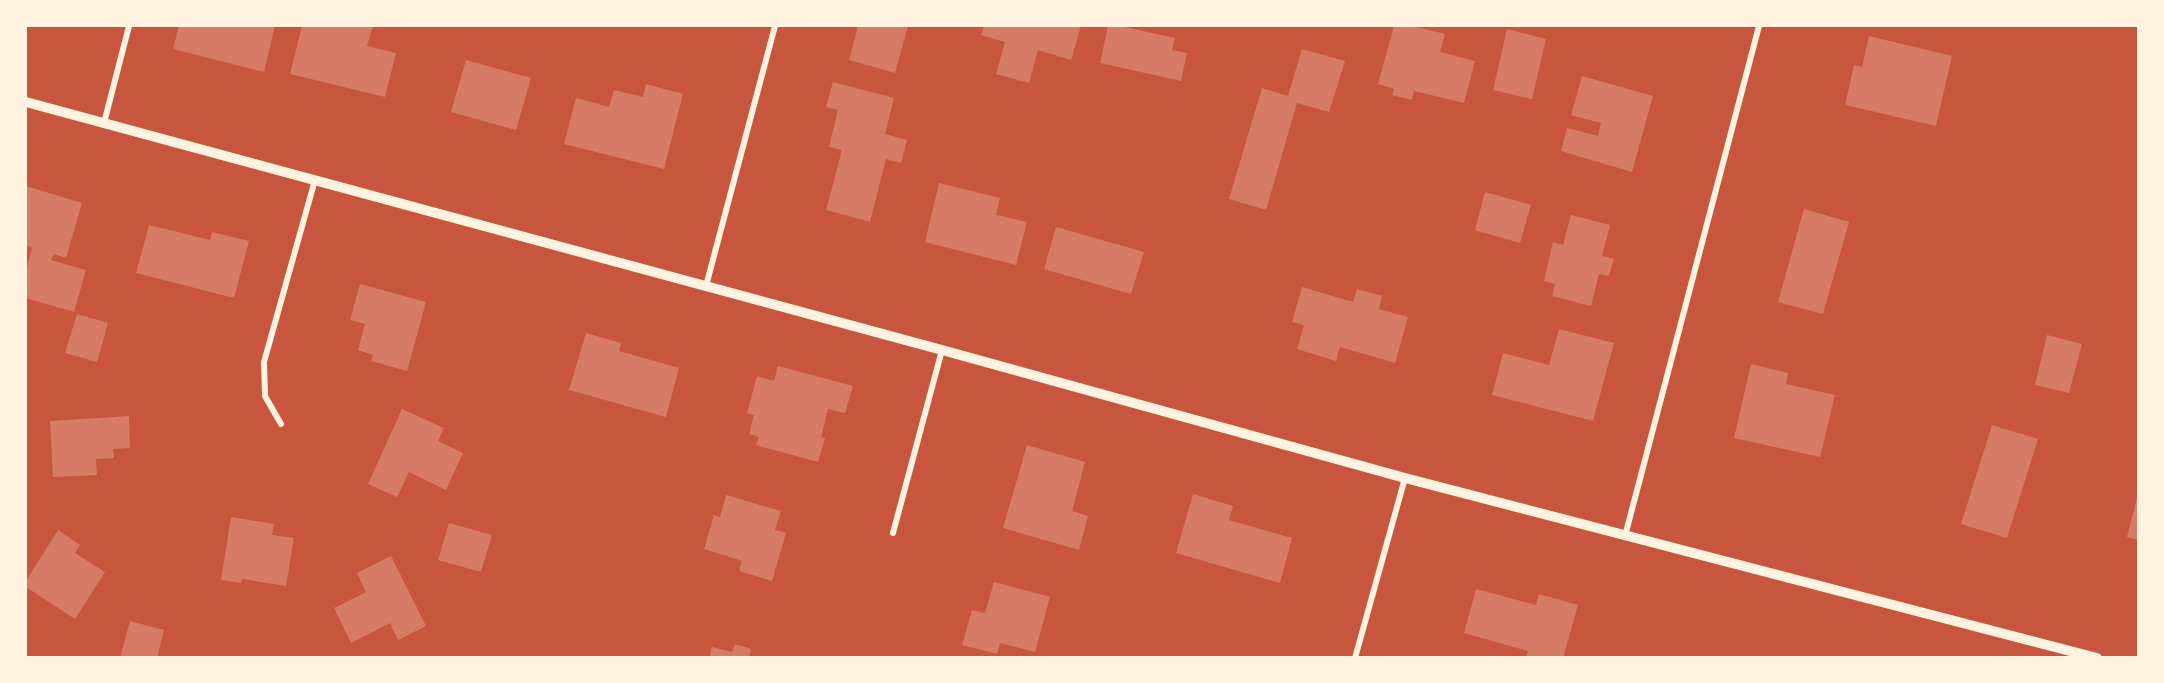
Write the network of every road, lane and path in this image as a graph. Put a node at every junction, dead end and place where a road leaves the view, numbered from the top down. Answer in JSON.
{"nodes":[{"id":1,"x":129,"y":26,"type":"edge"},
{"id":2,"x":775,"y":26,"type":"edge"},
{"id":3,"x":1759,"y":26,"type":"edge"},
{"id":4,"x":26,"y":102,"type":"edge"},
{"id":5,"x":104,"y":123,"type":"junction"},
{"id":6,"x":315,"y":180,"type":"junction"},
{"id":7,"x":706,"y":286,"type":"junction"},
{"id":8,"x":942,"y":350,"type":"junction"},
{"id":9,"x":281,"y":424,"type":"dead end"},
{"id":10,"x":1405,"y":478,"type":"junction"},
{"id":11,"x":893,"y":533,"type":"dead end"},
{"id":12,"x":1624,"y":537,"type":"junction"},
{"id":13,"x":1355,"y":657,"type":"edge"},
{"id":14,"x":2097,"y":657,"type":"edge"}],
"edges":[{"from":1,"to":5,"type":"street"},
{"from":2,"to":7,"type":"street"},
{"from":3,"to":12,"type":"street"},
{"from":4,"to":5,"type":"street"},
{"from":5,"to":6,"type":"street"},
{"from":6,"to":7,"type":"street"},
{"from":6,"to":9,"type":"street"},
{"from":7,"to":8,"type":"street"},
{"from":8,"to":10,"type":"street"},
{"from":8,"to":11,"type":"street"},
{"from":10,"to":12,"type":"street"},
{"from":10,"to":13,"type":"street"},
{"from":12,"to":14,"type":"street"}]}
